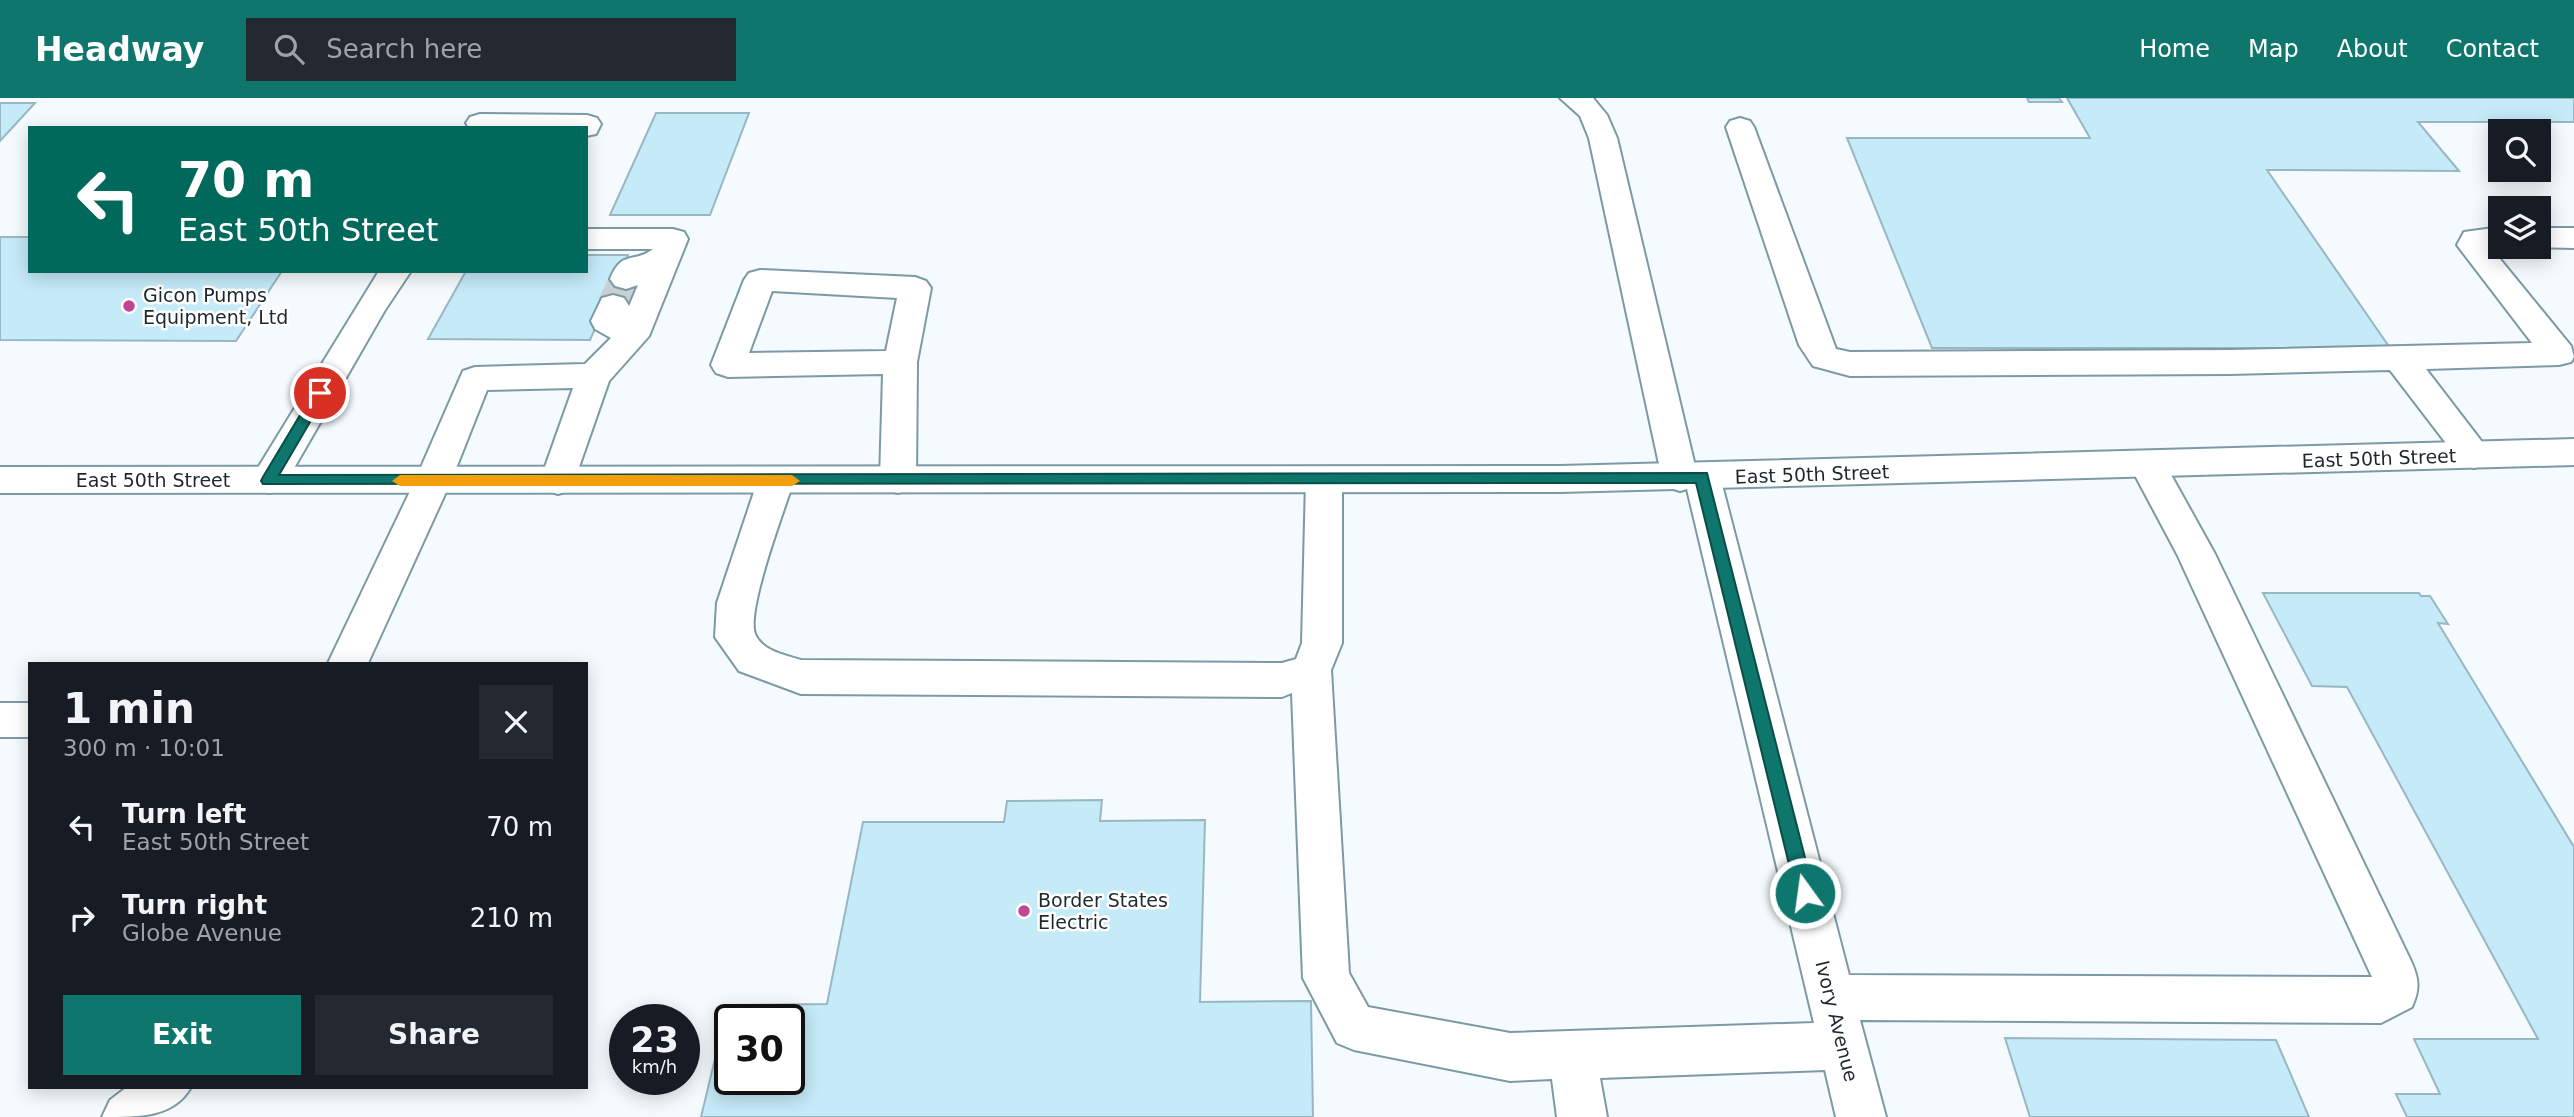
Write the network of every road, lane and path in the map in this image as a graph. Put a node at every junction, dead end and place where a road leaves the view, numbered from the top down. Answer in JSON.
{"nodes":[{"id":1,"x":493,"y":98,"type":"edge"},
{"id":2,"x":1574,"y":98,"type":"edge"},
{"id":3,"x":478,"y":125,"type":"edge"},
{"id":4,"x":586,"y":126,"type":"edge"},
{"id":5,"x":1740,"y":127,"type":"dead end"},
{"id":6,"x":2488,"y":238,"type":"edge"},
{"id":7,"x":2551,"y":238,"type":"edge"},
{"id":8,"x":2574,"y":238,"type":"edge"},
{"id":9,"x":588,"y":239,"type":"edge"},
{"id":10,"x":665,"y":258,"type":"junction"},
{"id":11,"x":394,"y":273,"type":"edge"},
{"id":12,"x":633,"y":337,"type":"junction"},
{"id":13,"x":2399,"y":358,"type":"junction"},
{"id":14,"x":900,"y":362,"type":"junction"},
{"id":15,"x":594,"y":376,"type":"junction"},
{"id":16,"x":2574,"y":452,"type":"edge"},
{"id":17,"x":2474,"y":455,"type":"junction"},
{"id":18,"x":2147,"y":464,"type":"junction"},
{"id":19,"x":1691,"y":477,"type":"junction"},
{"id":20,"x":0,"y":480,"type":"edge"},
{"id":21,"x":1324,"y":480,"type":"junction"},
{"id":22,"x":269,"y":481,"type":"junction"},
{"id":23,"x":433,"y":481,"type":"junction"},
{"id":24,"x":558,"y":481,"type":"junction"},
{"id":25,"x":776,"y":481,"type":"junction"},
{"id":26,"x":898,"y":481,"type":"junction"},
{"id":27,"x":348,"y":662,"type":"edge"},
{"id":28,"x":1311,"y":670,"type":"junction"},
{"id":29,"x":0,"y":720,"type":"edge"},
{"id":30,"x":28,"y":720,"type":"edge"},
{"id":31,"x":1830,"y":997,"type":"junction"},
{"id":32,"x":1843,"y":1046,"type":"junction"},
{"id":33,"x":1573,"y":1055,"type":"junction"},
{"id":34,"x":116,"y":1089,"type":"edge"},
{"id":35,"x":141,"y":1089,"type":"edge"},
{"id":36,"x":164,"y":1089,"type":"edge"},
{"id":37,"x":127,"y":1117,"type":"edge"},
{"id":38,"x":1582,"y":1117,"type":"edge"},
{"id":39,"x":1861,"y":1117,"type":"edge"}],
"edges":[{"from":1,"to":3,"type":"main road"},
{"from":2,"to":19,"type":"main road","name":"Ivory Avenue"},
{"from":3,"to":4,"type":"main road"},
{"from":5,"to":13,"type":"main road"},
{"from":6,"to":13,"type":"main road"},
{"from":7,"to":8,"type":"main road"},
{"from":9,"to":10,"type":"main road"},
{"from":10,"to":12,"type":"main road"},
{"from":10,"to":12,"type":"main road"},
{"from":11,"to":22,"type":"main road"},
{"from":12,"to":15,"type":"main road"},
{"from":13,"to":17,"type":"main road"},
{"from":14,"to":14,"type":"main road"},
{"from":14,"to":26,"type":"main road"},
{"from":15,"to":23,"type":"main road"},
{"from":15,"to":24,"type":"main road"},
{"from":16,"to":17,"type":"main road","name":"East 50th Street"},
{"from":17,"to":18,"type":"main road","name":"East 50th Street"},
{"from":18,"to":19,"type":"main road","name":"East 50th Street"},
{"from":18,"to":31,"type":"main road"},
{"from":19,"to":21,"type":"main road","name":"East 50th Street"},
{"from":19,"to":31,"type":"main road","name":"Ivory Avenue"},
{"from":20,"to":22,"type":"main road","name":"East 50th Street"},
{"from":21,"to":26,"type":"main road","name":"East 50th Street"},
{"from":21,"to":28,"type":"main road"},
{"from":22,"to":23,"type":"main road","name":"East 50th Street"},
{"from":23,"to":24,"type":"main road","name":"East 50th Street"},
{"from":23,"to":27,"type":"main road"},
{"from":24,"to":25,"type":"main road","name":"East 50th Street"},
{"from":25,"to":26,"type":"main road","name":"East 50th Street"},
{"from":25,"to":28,"type":"main road"},
{"from":28,"to":33,"type":"main road"},
{"from":29,"to":30,"type":"main road"},
{"from":31,"to":32,"type":"main road","name":"Ivory Avenue"},
{"from":32,"to":33,"type":"main road"},
{"from":32,"to":39,"type":"main road","name":"Ivory Avenue"},
{"from":33,"to":38,"type":"main road"},
{"from":34,"to":37,"type":"main road"},
{"from":35,"to":37,"type":"main road"},
{"from":36,"to":37,"type":"main road"}]}
